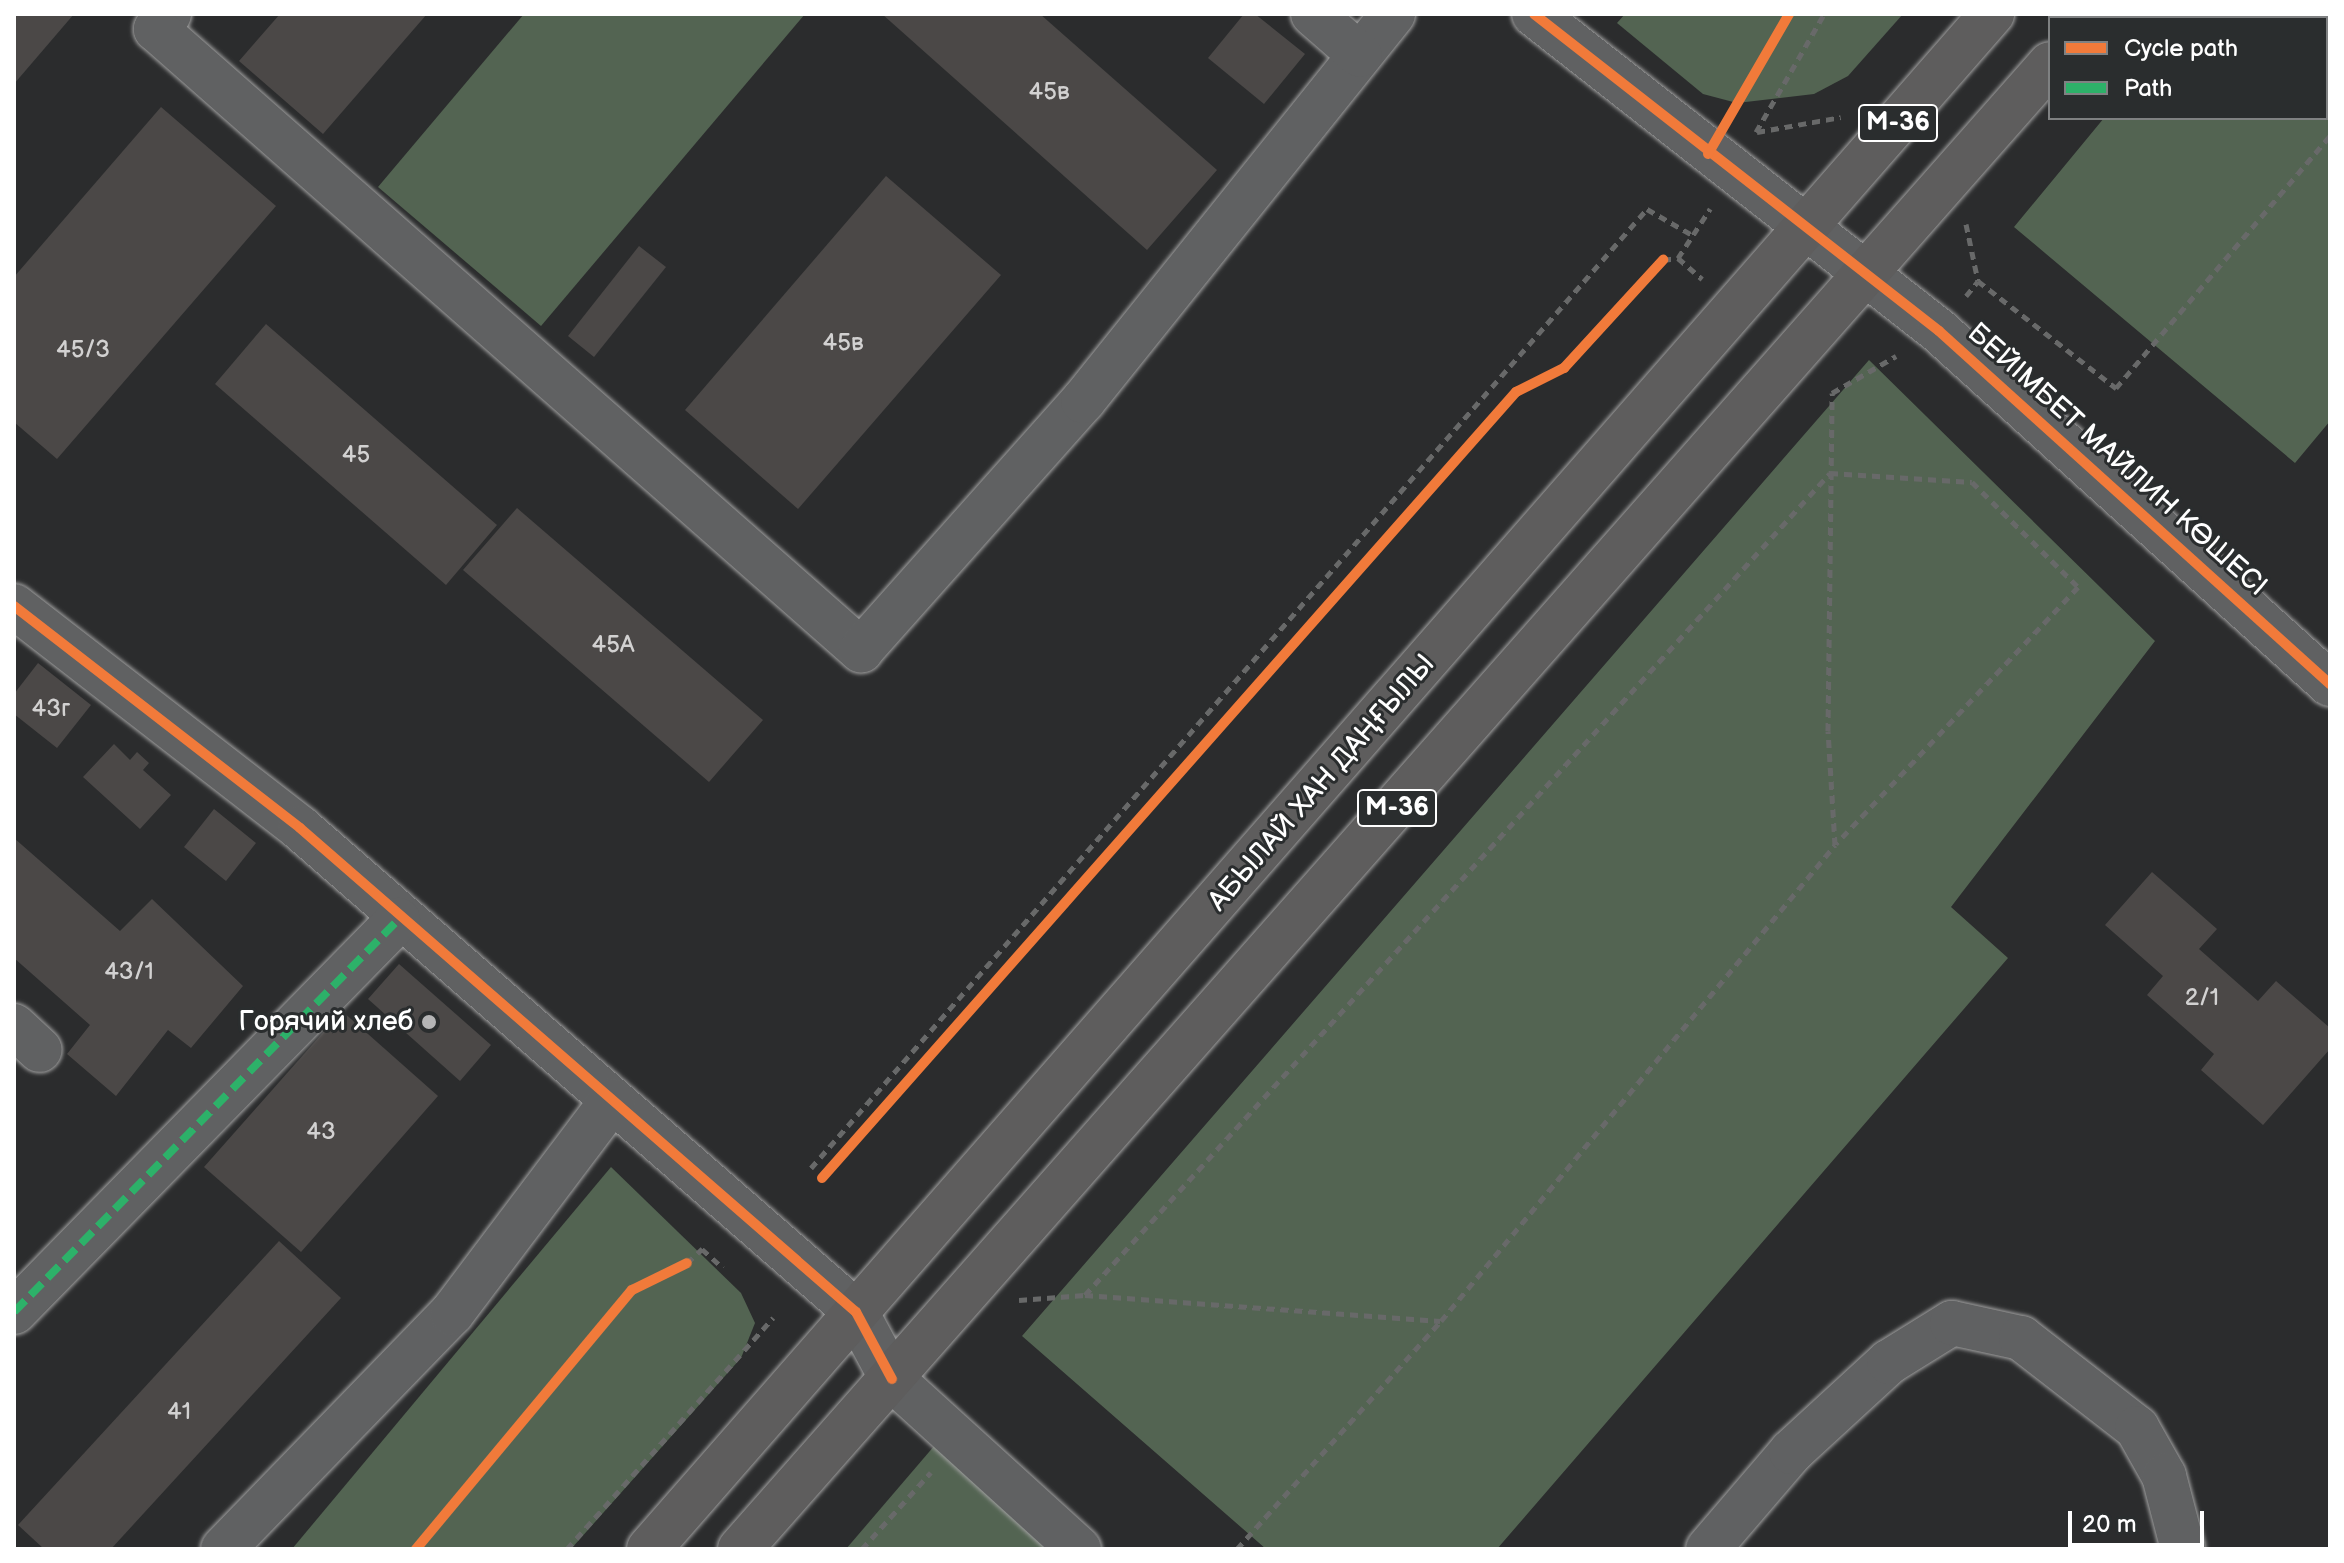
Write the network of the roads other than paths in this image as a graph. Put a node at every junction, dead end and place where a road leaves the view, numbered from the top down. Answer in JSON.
{"nodes":[{"id":1,"x":169,"y":14,"type":"edge"},
{"id":2,"x":1313,"y":14,"type":"edge"},
{"id":3,"x":1393,"y":14,"type":"edge"},
{"id":4,"x":1992,"y":14,"type":"edge"},
{"id":5,"x":1546,"y":18,"type":"edge"},
{"id":6,"x":1360,"y":55,"type":"junction"},
{"id":7,"x":2048,"y":66,"type":"edge"},
{"id":8,"x":1804,"y":232,"type":"junction"},
{"id":9,"x":1866,"y":279,"type":"junction"},
{"id":10,"x":14,"y":606,"type":"edge"},
{"id":11,"x":2330,"y":684,"type":"edge"},
{"id":12,"x":398,"y":920,"type":"junction"},
{"id":13,"x":612,"y":1101,"type":"junction"},
{"id":14,"x":14,"y":1312,"type":"edge"},
{"id":15,"x":856,"y":1312,"type":"junction"},
{"id":16,"x":892,"y":1379,"type":"junction"},
{"id":17,"x":223,"y":1549,"type":"edge"},
{"id":18,"x":649,"y":1549,"type":"edge"},
{"id":19,"x":740,"y":1549,"type":"edge"},
{"id":20,"x":1079,"y":1549,"type":"edge"},
{"id":21,"x":1708,"y":1549,"type":"edge"},
{"id":22,"x":2183,"y":1549,"type":"edge"}],
"edges":[{"from":1,"to":6,"type":"street"},
{"from":2,"to":6,"type":"street"},
{"from":3,"to":6,"type":"street"},
{"from":4,"to":8,"type":"main road","name":"АБЫЛАЙ ХАН ДАҢҒЫЛЫ","number":"M-36"},
{"from":5,"to":8,"type":"street","name":"БЕЙІМБЕТ МАЙЛИН КӨШЕСІ"},
{"from":7,"to":9,"type":"main road","number":"M-36"},
{"from":8,"to":9,"type":"street","name":"БЕЙІМБЕТ МАЙЛИН КӨШЕСІ"},
{"from":8,"to":15,"type":"main road","name":"АБЫЛАЙ ХАН ДАҢҒЫЛЫ","number":"M-36"},
{"from":9,"to":11,"type":"street","name":"БЕЙІМБЕТ МАЙЛИН КӨШЕСІ"},
{"from":9,"to":16,"type":"main road","number":"M-36"},
{"from":10,"to":12,"type":"street"},
{"from":12,"to":13,"type":"street"},
{"from":12,"to":14,"type":"street"},
{"from":13,"to":15,"type":"street"},
{"from":13,"to":17,"type":"street"},
{"from":15,"to":16,"type":"street"},
{"from":15,"to":18,"type":"main road","name":"АБЫЛАЙ ХАН ДАҢҒЫЛЫ","number":"M-36"},
{"from":16,"to":19,"type":"main road","number":"M-36"},
{"from":16,"to":20,"type":"street"},
{"from":21,"to":22,"type":"street"}]}
